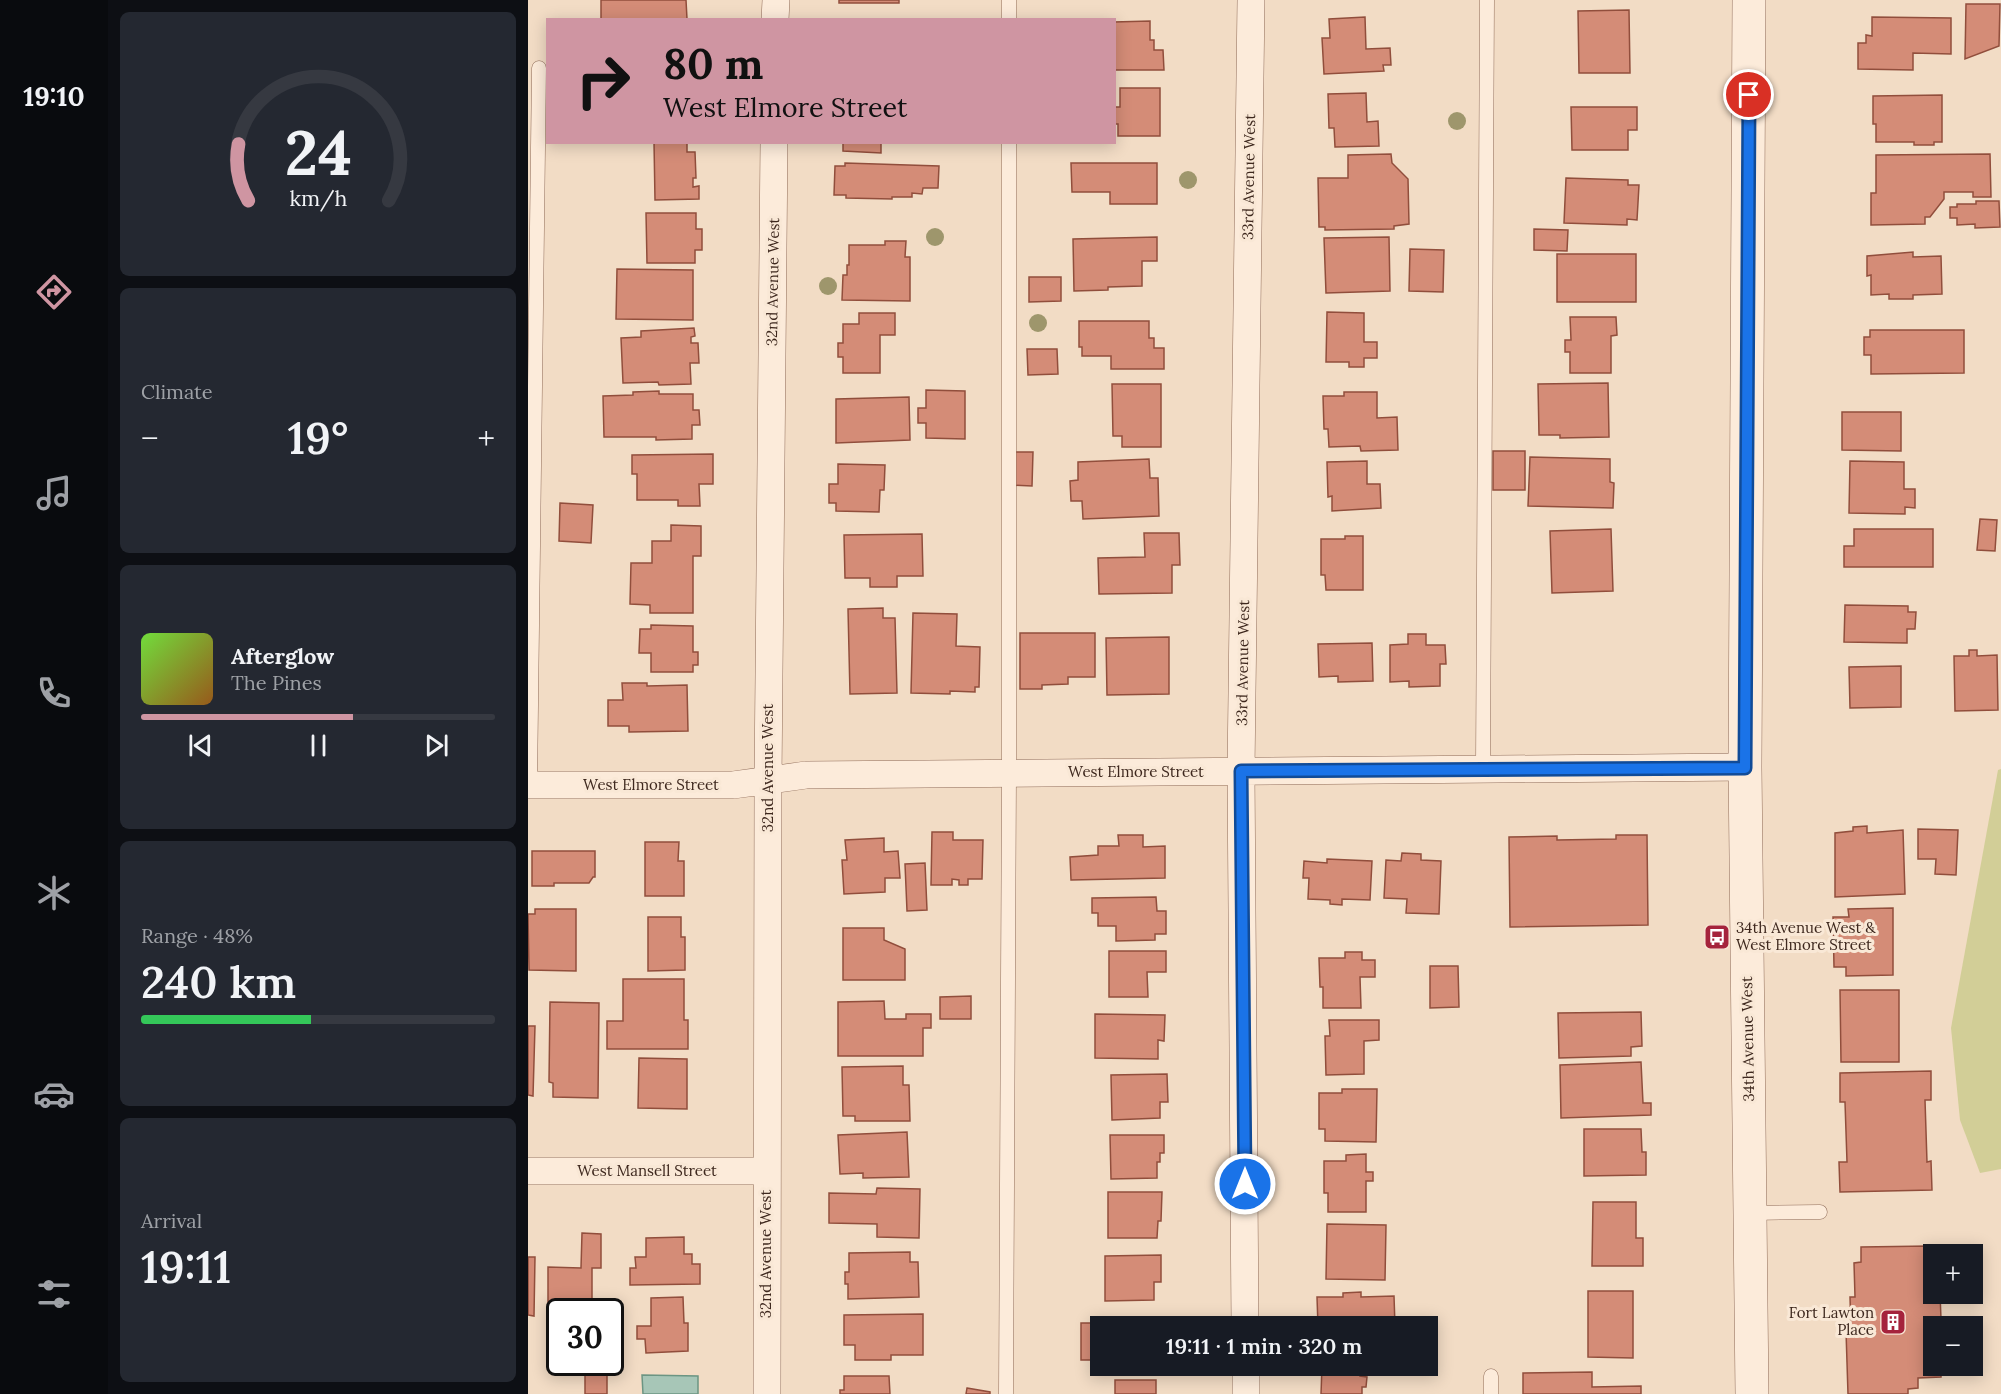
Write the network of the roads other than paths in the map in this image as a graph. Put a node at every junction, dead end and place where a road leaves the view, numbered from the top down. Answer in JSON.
{"nodes":[{"id":1,"x":776,"y":0,"type":"edge"},
{"id":2,"x":1009,"y":0,"type":"edge"},
{"id":3,"x":1251,"y":0,"type":"edge"},
{"id":4,"x":1487,"y":0,"type":"edge"},
{"id":5,"x":1749,"y":0,"type":"edge"},
{"id":6,"x":775,"y":18,"type":"edge"},
{"id":7,"x":1009,"y":18,"type":"edge"},
{"id":8,"x":539,"y":68,"type":"dead end"},
{"id":9,"x":774,"y":144,"type":"edge"},
{"id":10,"x":1009,"y":144,"type":"edge"},
{"id":11,"x":1745,"y":768,"type":"junction"},
{"id":12,"x":1483,"y":769,"type":"junction"},
{"id":13,"x":1241,"y":771,"type":"junction"},
{"id":14,"x":1009,"y":773,"type":"junction"},
{"id":15,"x":768,"y":780,"type":"junction"},
{"id":16,"x":529,"y":785,"type":"edge"},
{"id":17,"x":528,"y":1171,"type":"edge"},
{"id":18,"x":766,"y":1171,"type":"junction"},
{"id":19,"x":1820,"y":1212,"type":"dead end"},
{"id":20,"x":1750,"y":1213,"type":"junction"},
{"id":21,"x":1245,"y":1316,"type":"edge"},
{"id":22,"x":1246,"y":1376,"type":"edge"},
{"id":23,"x":1491,"y":1376,"type":"dead end"},
{"id":24,"x":767,"y":1394,"type":"edge"},
{"id":25,"x":1006,"y":1394,"type":"edge"},
{"id":26,"x":1246,"y":1394,"type":"edge"},
{"id":27,"x":1491,"y":1394,"type":"edge"},
{"id":28,"x":1752,"y":1394,"type":"edge"}],
"edges":[{"from":1,"to":6,"type":"street"},
{"from":2,"to":7,"type":"lane"},
{"from":3,"to":13,"type":"street","name":"33rd Avenue West"},
{"from":4,"to":12,"type":"lane"},
{"from":5,"to":11,"type":"street","name":"34th Avenue West"},
{"from":8,"to":16,"type":"lane"},
{"from":9,"to":15,"type":"street","name":"32nd Avenue West"},
{"from":10,"to":14,"type":"lane"},
{"from":11,"to":12,"type":"street","name":"West Elmore Street"},
{"from":11,"to":20,"type":"street","name":"34th Avenue West"},
{"from":12,"to":13,"type":"street","name":"West Elmore Street"},
{"from":13,"to":14,"type":"street","name":"West Elmore Street"},
{"from":13,"to":21,"type":"street","name":"33rd Avenue West"},
{"from":14,"to":15,"type":"street","name":"West Elmore Street"},
{"from":14,"to":25,"type":"lane"},
{"from":15,"to":16,"type":"street","name":"West Elmore Street"},
{"from":15,"to":18,"type":"street","name":"32nd Avenue West"},
{"from":17,"to":18,"type":"street","name":"West Mansell Street"},
{"from":18,"to":24,"type":"street","name":"32nd Avenue West"},
{"from":19,"to":20,"type":"lane"},
{"from":20,"to":28,"type":"street","name":"34th Avenue West"},
{"from":22,"to":26,"type":"street"},
{"from":23,"to":27,"type":"lane"}]}
